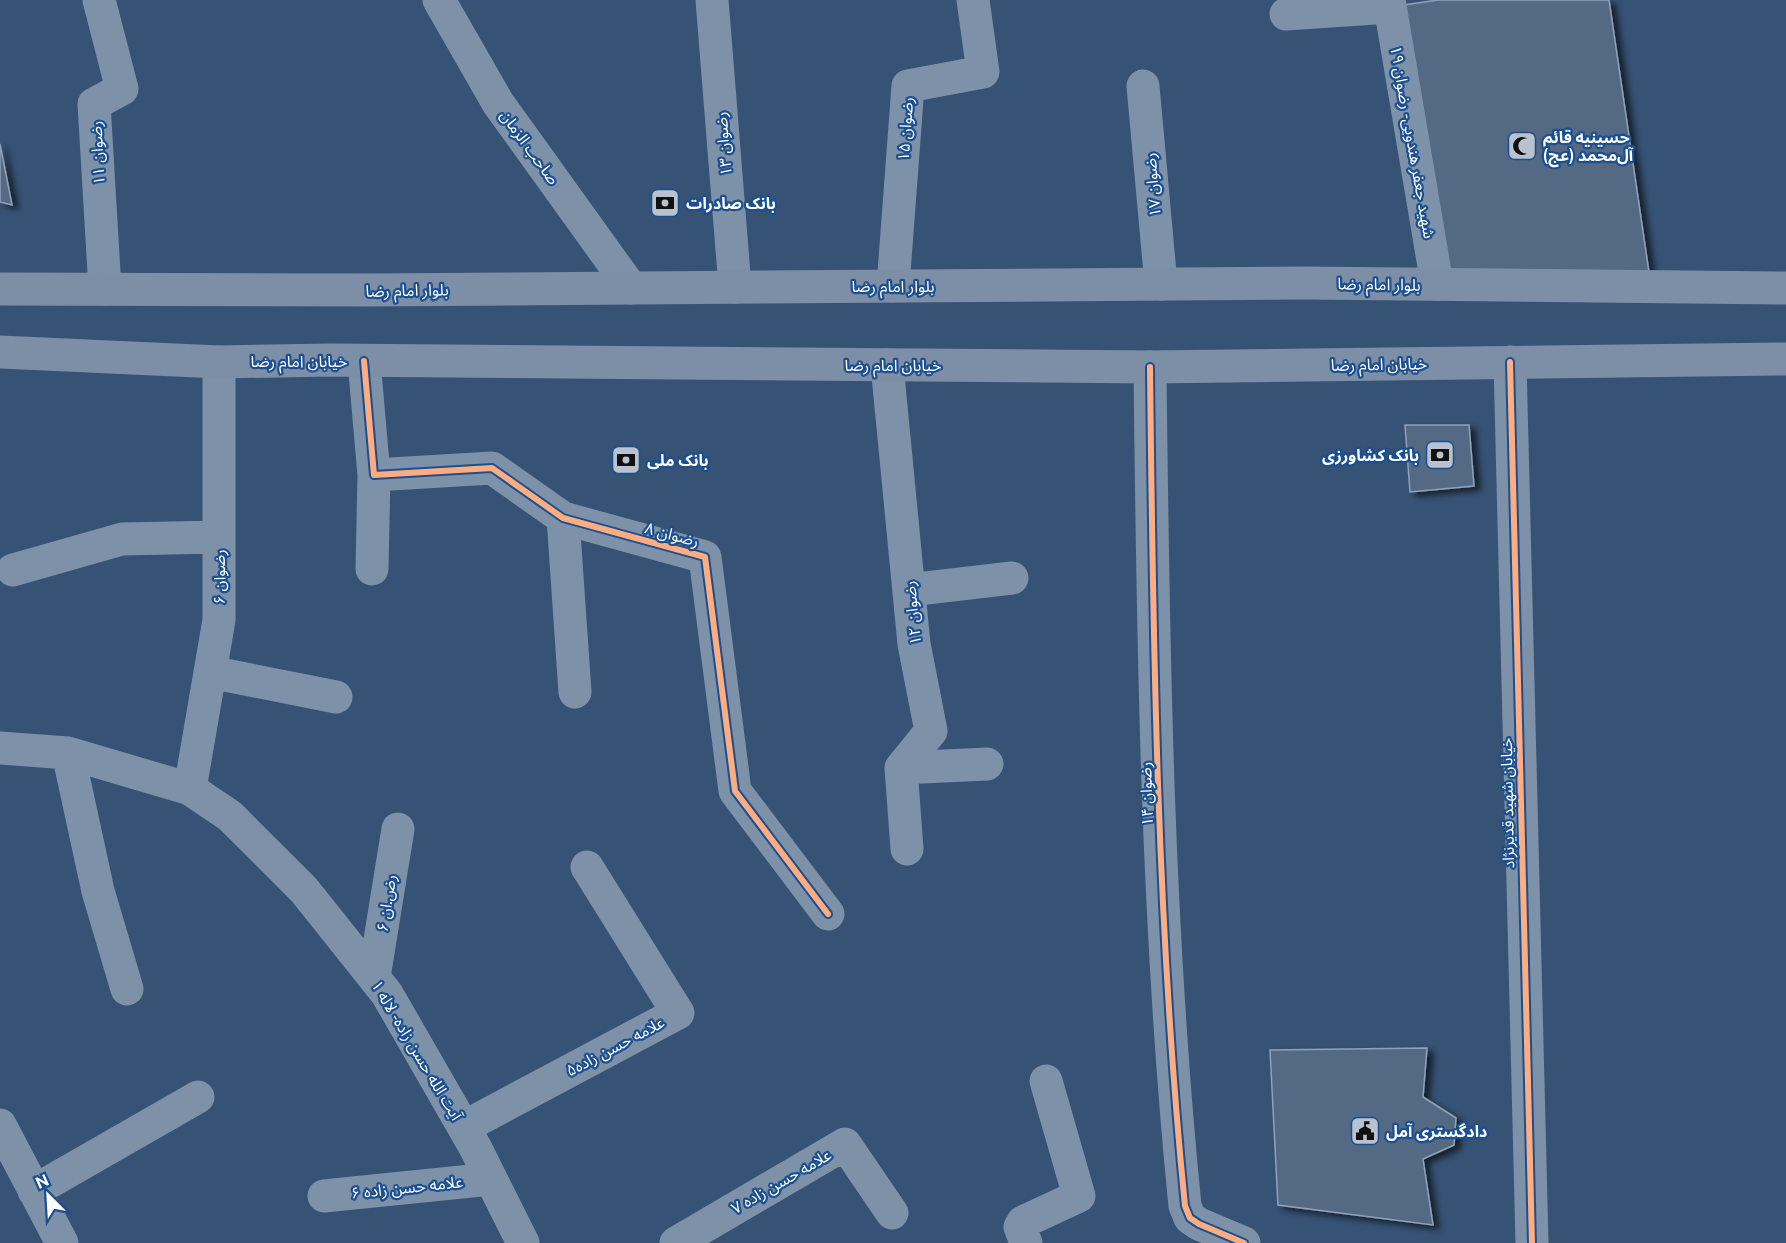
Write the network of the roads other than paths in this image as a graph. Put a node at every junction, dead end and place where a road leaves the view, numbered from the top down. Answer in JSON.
{"nodes":[{"id":1,"x":99,"y":0,"type":"edge"},
{"id":2,"x":439,"y":0,"type":"edge"},
{"id":3,"x":712,"y":0,"type":"edge"},
{"id":4,"x":973,"y":0,"type":"edge"},
{"id":5,"x":1389,"y":4,"type":"edge"},
{"id":6,"x":1286,"y":14,"type":"dead end"},
{"id":7,"x":1143,"y":86,"type":"dead end"},
{"id":8,"x":1161,"y":284,"type":"junction"},
{"id":9,"x":1437,"y":284,"type":"junction"},
{"id":10,"x":893,"y":286,"type":"junction"},
{"id":11,"x":735,"y":287,"type":"junction"},
{"id":12,"x":631,"y":288,"type":"junction"},
{"id":13,"x":1786,"y":288,"type":"edge"},
{"id":14,"x":0,"y":289,"type":"edge"},
{"id":15,"x":105,"y":289,"type":"junction"},
{"id":16,"x":0,"y":352,"type":"edge"},
{"id":17,"x":1786,"y":359,"type":"edge"},
{"id":18,"x":363,"y":361,"type":"junction"},
{"id":19,"x":219,"y":362,"type":"junction"},
{"id":20,"x":1510,"y":362,"type":"junction"},
{"id":21,"x":887,"y":365,"type":"junction"},
{"id":22,"x":1150,"y":367,"type":"junction"},
{"id":23,"x":374,"y":475,"type":"junction"},
{"id":24,"x":563,"y":519,"type":"junction"},
{"id":25,"x":219,"y":537,"type":"junction"},
{"id":26,"x":372,"y":568,"type":"dead end"},
{"id":27,"x":13,"y":570,"type":"dead end"},
{"id":28,"x":1012,"y":578,"type":"dead end"},
{"id":29,"x":909,"y":590,"type":"junction"},
{"id":30,"x":210,"y":672,"type":"junction"},
{"id":31,"x":575,"y":692,"type":"dead end"},
{"id":32,"x":336,"y":697,"type":"dead end"},
{"id":33,"x":0,"y":748,"type":"edge"},
{"id":34,"x":68,"y":753,"type":"junction"},
{"id":35,"x":987,"y":764,"type":"dead end"},
{"id":36,"x":901,"y":768,"type":"junction"},
{"id":37,"x":190,"y":789,"type":"junction"},
{"id":38,"x":398,"y":829,"type":"dead end"},
{"id":39,"x":908,"y":849,"type":"dead end"},
{"id":40,"x":587,"y":867,"type":"dead end"},
{"id":41,"x":828,"y":914,"type":"dead end"},
{"id":42,"x":374,"y":977,"type":"junction"},
{"id":43,"x":127,"y":989,"type":"dead end"},
{"id":44,"x":1046,"y":1081,"type":"dead end"},
{"id":45,"x":198,"y":1097,"type":"dead end"},
{"id":46,"x":0,"y":1125,"type":"edge"},
{"id":47,"x":464,"y":1127,"type":"junction"},
{"id":48,"x":491,"y":1179,"type":"junction"},
{"id":49,"x":34,"y":1191,"type":"junction"},
{"id":50,"x":324,"y":1196,"type":"dead end"},
{"id":51,"x":892,"y":1213,"type":"dead end"},
{"id":52,"x":62,"y":1243,"type":"edge"},
{"id":53,"x":523,"y":1243,"type":"edge"},
{"id":54,"x":676,"y":1243,"type":"edge"},
{"id":55,"x":1026,"y":1243,"type":"edge"},
{"id":56,"x":1244,"y":1243,"type":"edge"},
{"id":57,"x":1532,"y":1243,"type":"edge"}],
"edges":[{"from":1,"to":15,"type":"street","name":"رضوان ۱۱"},
{"from":2,"to":12,"type":"street","name":"صاحب الزمان"},
{"from":3,"to":11,"type":"street","name":"رضوان ۱۳"},
{"from":4,"to":10,"type":"street","name":"رضوان ۱۵"},
{"from":5,"to":6,"type":"street"},
{"from":5,"to":9,"type":"street","name":"شهید جعفر هندویی - رضوان ۱۹"},
{"from":7,"to":8,"type":"street","name":"رضوان ۱۷"},
{"from":8,"to":9,"type":"main road","name":"بلوار امام رضا"},
{"from":8,"to":10,"type":"main road","name":"بلوار امام رضا"},
{"from":9,"to":13,"type":"main road","name":"بلوار امام رضا"},
{"from":10,"to":11,"type":"main road","name":"بلوار امام رضا"},
{"from":11,"to":12,"type":"main road","name":"بلوار امام رضا"},
{"from":12,"to":15,"type":"main road","name":"بلوار امام رضا"},
{"from":14,"to":15,"type":"main road","name":"بلوار امام رضا"},
{"from":16,"to":19,"type":"main road","name":"خیابان امام رضا"},
{"from":17,"to":20,"type":"main road","name":"خیابان امام رضا"},
{"from":18,"to":19,"type":"main road","name":"خیابان امام رضا"},
{"from":18,"to":21,"type":"main road","name":"خیابان امام رضا"},
{"from":18,"to":23,"type":"street"},
{"from":19,"to":25,"type":"street","name":"رضوان ۶"},
{"from":20,"to":22,"type":"main road","name":"خیابان امام رضا"},
{"from":20,"to":57,"type":"street","name":"خيابان شهيد قديرنژاد"},
{"from":21,"to":22,"type":"main road","name":"خیابان امام رضا"},
{"from":21,"to":29,"type":"street","name":"رضوان ۱۲"},
{"from":22,"to":56,"type":"street","name":"رضوان ۱۴"},
{"from":23,"to":24,"type":"street","name":"رضوان ۸"},
{"from":23,"to":26,"type":"street"},
{"from":24,"to":31,"type":"street"},
{"from":24,"to":41,"type":"street","name":"رضوان ۸"},
{"from":25,"to":27,"type":"street"},
{"from":25,"to":30,"type":"street","name":"رضوان ۶"},
{"from":28,"to":29,"type":"street"},
{"from":29,"to":36,"type":"street","name":"رضوان ۱۲"},
{"from":30,"to":32,"type":"street"},
{"from":30,"to":37,"type":"street","name":"رضوان ۶"},
{"from":33,"to":34,"type":"street","name":"آیت الله حسن زاده - لاله ۱"},
{"from":34,"to":37,"type":"street","name":"آیت الله حسن زاده - لاله ۱"},
{"from":34,"to":43,"type":"street"},
{"from":35,"to":36,"type":"street"},
{"from":36,"to":39,"type":"street"},
{"from":37,"to":42,"type":"street","name":"آیت الله حسن زاده - لاله ۱"},
{"from":38,"to":42,"type":"street","name":"رض.ان ۶"},
{"from":40,"to":47,"type":"street","name":"علامه حسن زاده۵"},
{"from":42,"to":47,"type":"street","name":"آیت الله حسن زاده - لاله ۱"},
{"from":44,"to":55,"type":"street"},
{"from":45,"to":49,"type":"street"},
{"from":46,"to":49,"type":"street"},
{"from":47,"to":48,"type":"street","name":"آیت الله حسن زاده - لاله ۱"},
{"from":48,"to":50,"type":"street","name":"علامه حسن زاده ۶"},
{"from":48,"to":53,"type":"street","name":"آیت الله حسن زاده - لاله ۱"},
{"from":49,"to":52,"type":"street"},
{"from":51,"to":54,"type":"street","name":"علامه حسن زاده ۷"}]}
